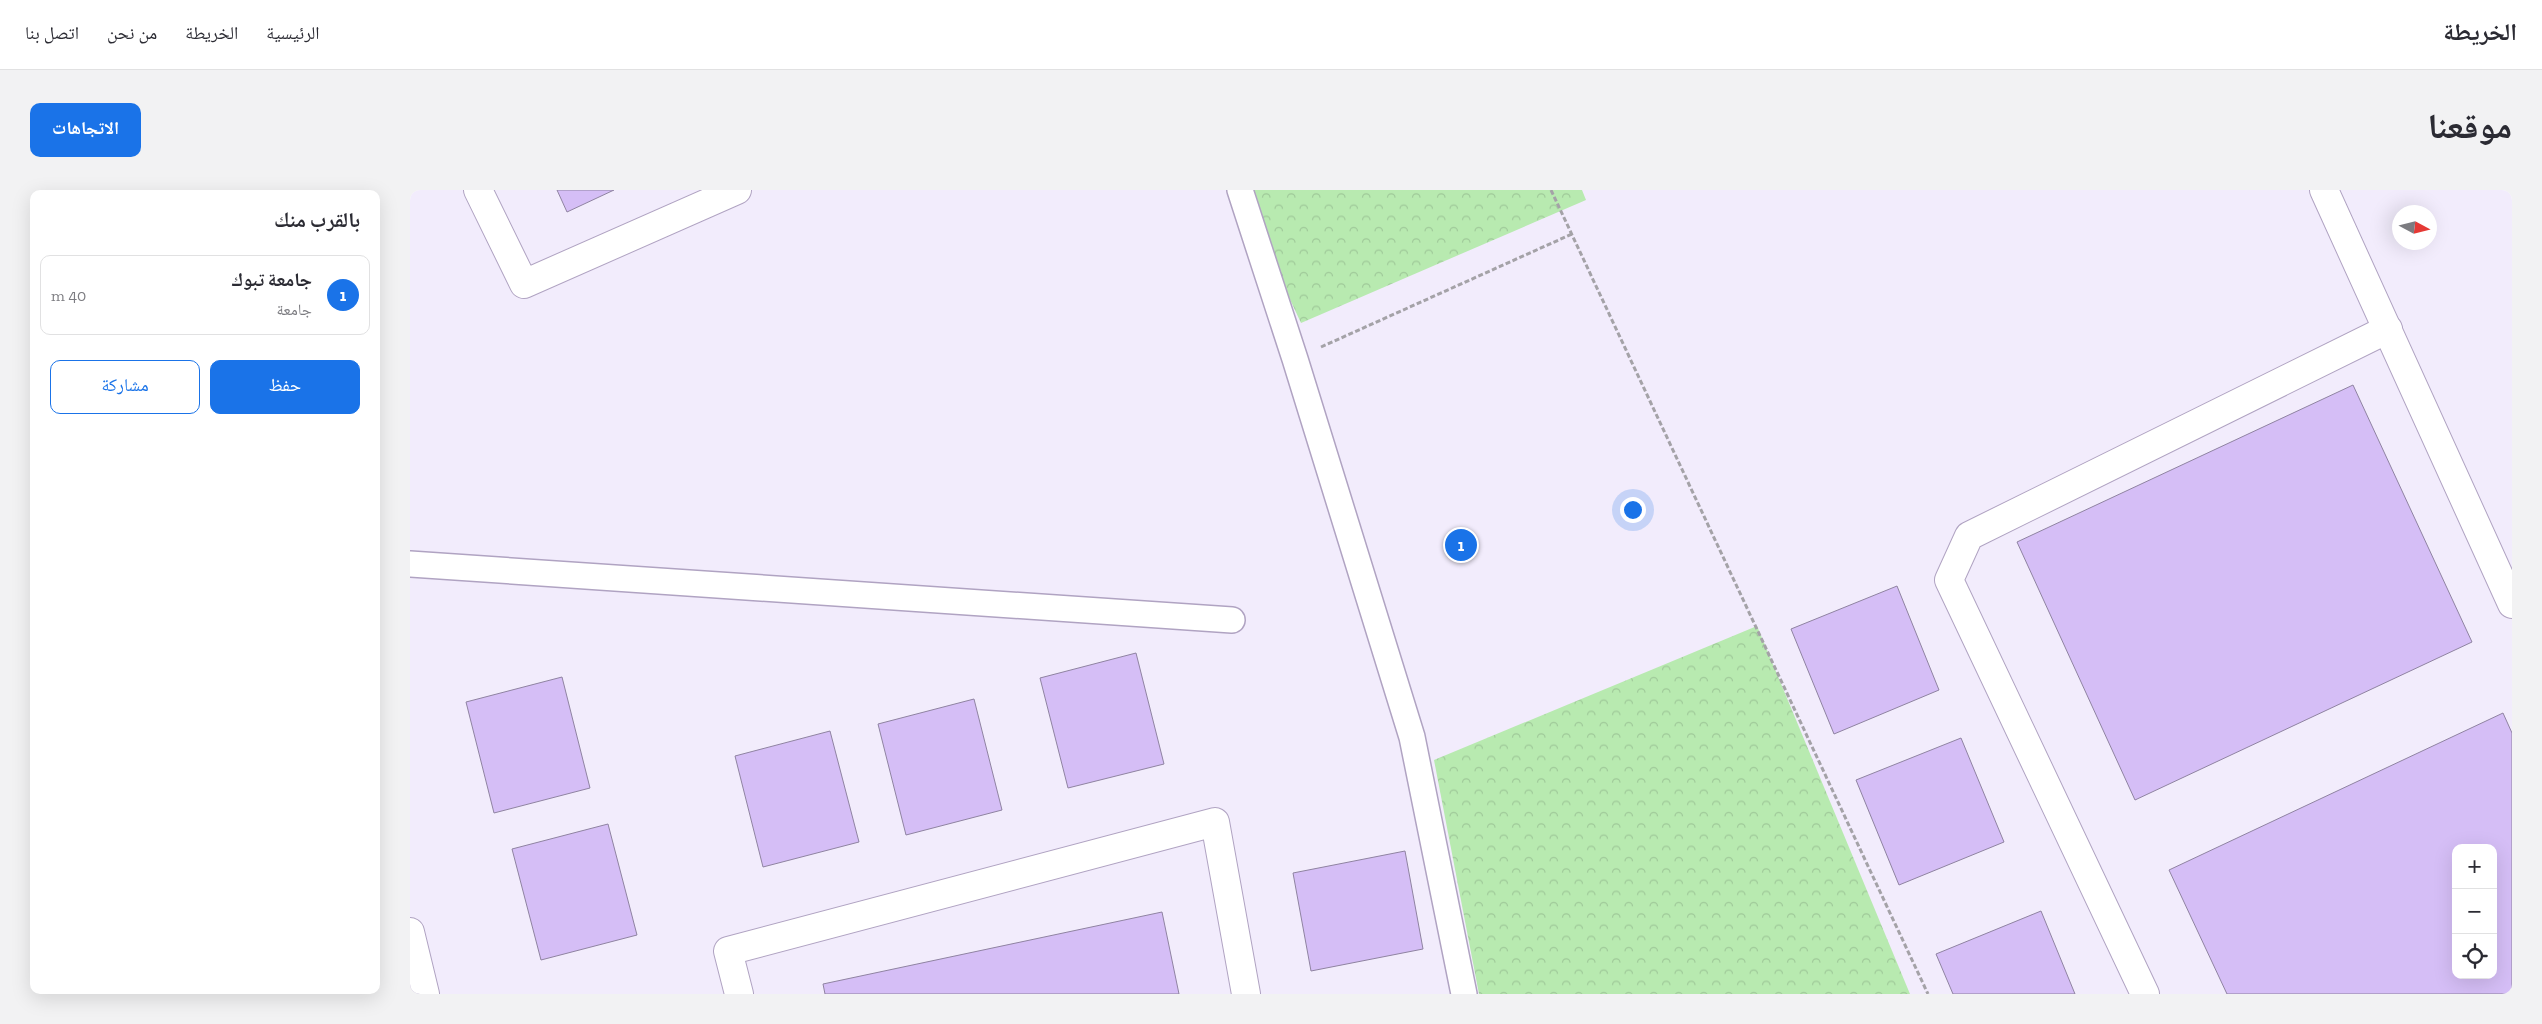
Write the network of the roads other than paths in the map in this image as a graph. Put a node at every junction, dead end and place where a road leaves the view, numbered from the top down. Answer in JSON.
{"nodes":[{"id":1,"x":478,"y":190,"type":"edge"},
{"id":2,"x":737,"y":190,"type":"edge"},
{"id":3,"x":1240,"y":190,"type":"edge"},
{"id":4,"x":2324,"y":190,"type":"edge"},
{"id":5,"x":2388,"y":329,"type":"junction"},
{"id":6,"x":410,"y":564,"type":"edge"},
{"id":7,"x":2512,"y":604,"type":"edge"},
{"id":8,"x":1232,"y":620,"type":"dead end"},
{"id":9,"x":410,"y":932,"type":"edge"},
{"id":10,"x":425,"y":994,"type":"edge"},
{"id":11,"x":739,"y":994,"type":"edge"},
{"id":12,"x":1246,"y":994,"type":"edge"},
{"id":13,"x":1464,"y":994,"type":"edge"},
{"id":14,"x":2144,"y":994,"type":"edge"}],
"edges":[{"from":1,"to":2,"type":"street"},
{"from":3,"to":13,"type":"street"},
{"from":4,"to":5,"type":"street"},
{"from":5,"to":7,"type":"street"},
{"from":5,"to":14,"type":"street"},
{"from":6,"to":8,"type":"street"},
{"from":9,"to":10,"type":"street"},
{"from":11,"to":12,"type":"street"}]}
